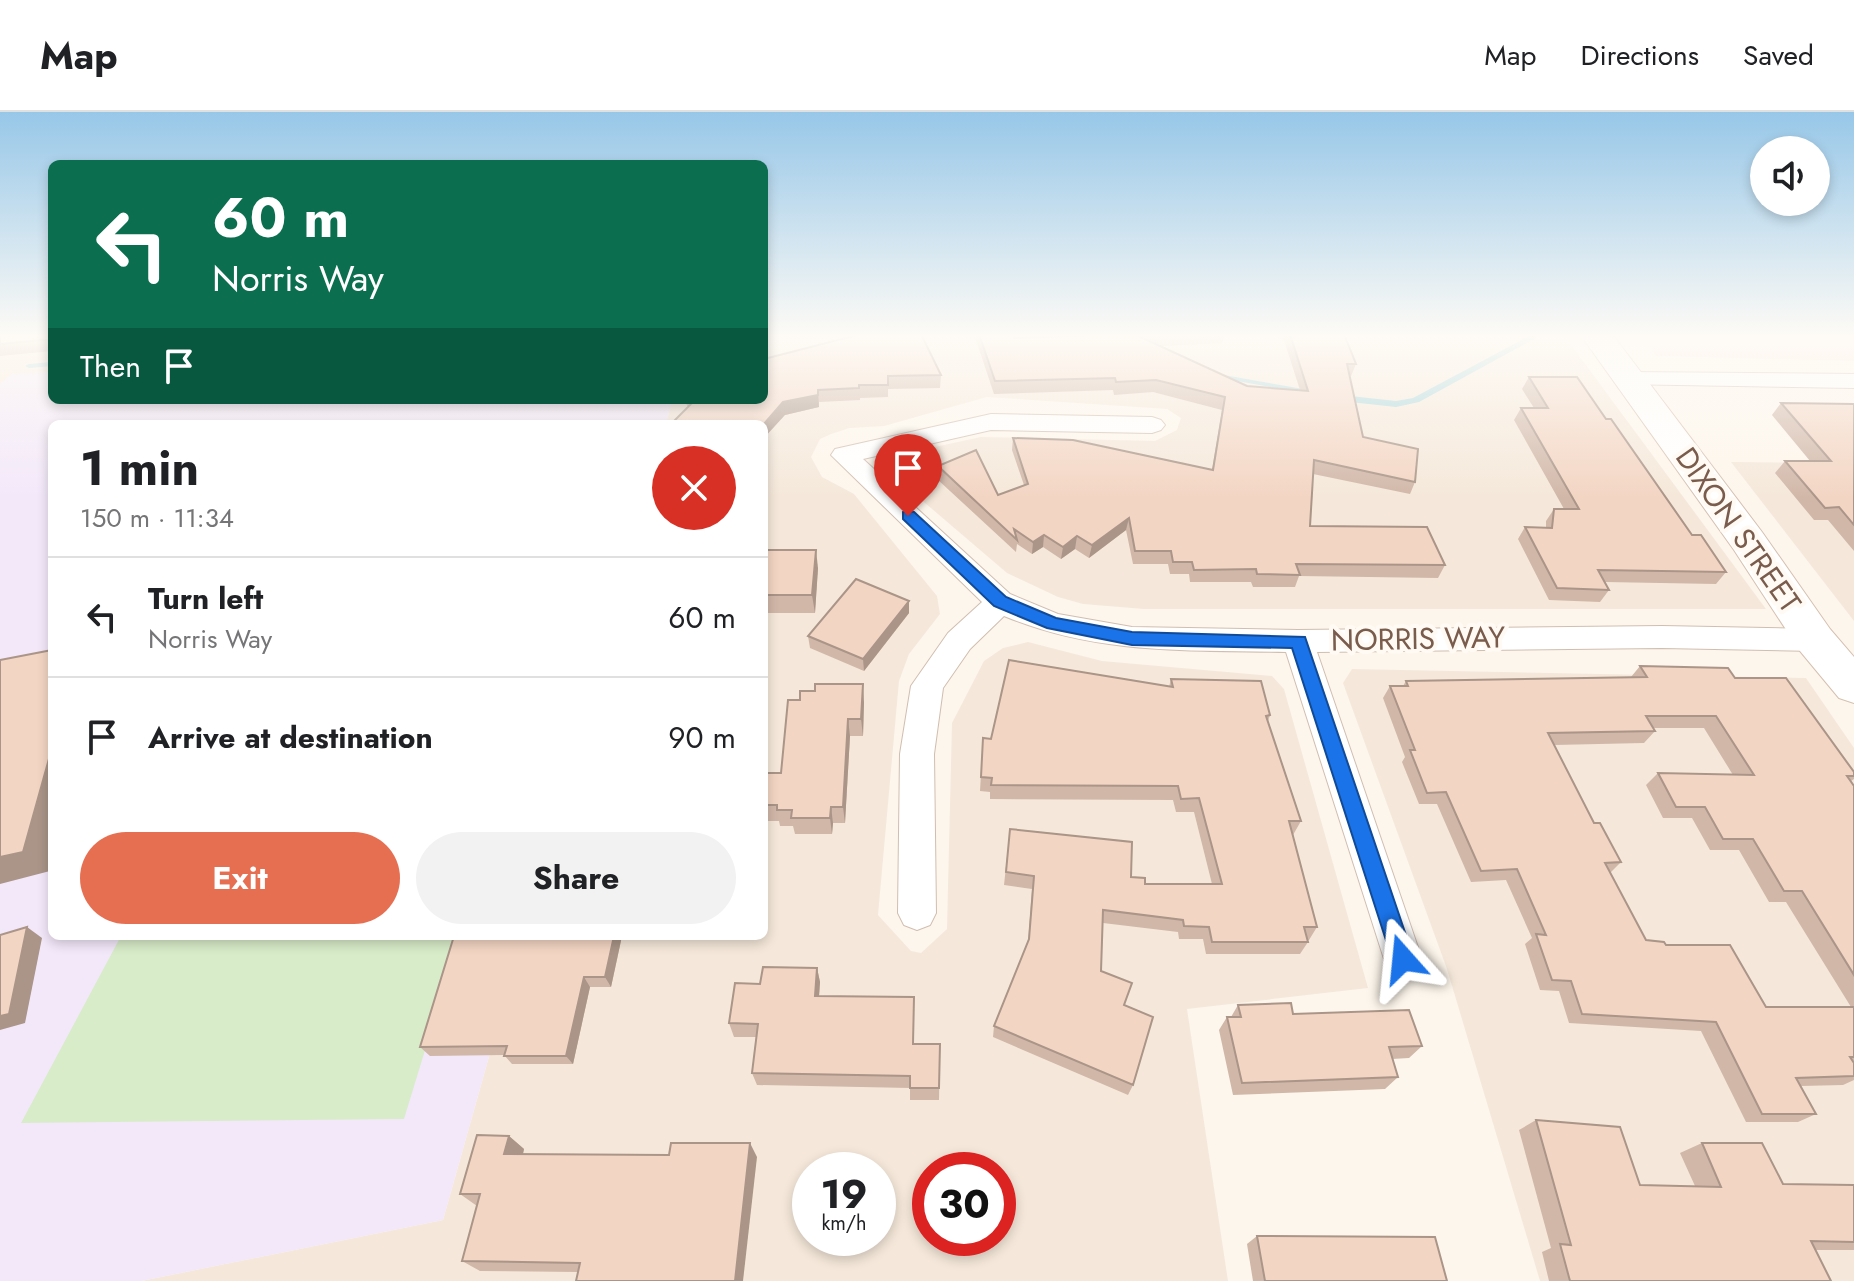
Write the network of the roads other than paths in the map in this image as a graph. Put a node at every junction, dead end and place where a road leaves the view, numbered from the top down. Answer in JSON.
{"nodes":[{"id":1,"x":1634,"y":389,"type":"edge"},
{"id":2,"x":1152,"y":425,"type":"dead end"},
{"id":3,"x":1000,"y":602,"type":"junction"},
{"id":4,"x":1815,"y":640,"type":"junction"},
{"id":5,"x":1298,"y":641,"type":"junction"},
{"id":6,"x":1854,"y":686,"type":"edge"},
{"id":7,"x":917,"y":913,"type":"dead end"},
{"id":8,"x":1403,"y":959,"type":"dead end"}],
"edges":[{"from":1,"to":4,"type":"main road","name":"DIXON STREET"},
{"from":2,"to":3,"type":"street","name":"NORRIS WAY"},
{"from":3,"to":5,"type":"street","name":"NORRIS WAY"},
{"from":3,"to":7,"type":"street"},
{"from":4,"to":5,"type":"street","name":"NORRIS WAY"},
{"from":4,"to":6,"type":"main road","name":"DIXON STREET"},
{"from":5,"to":8,"type":"street"}]}
